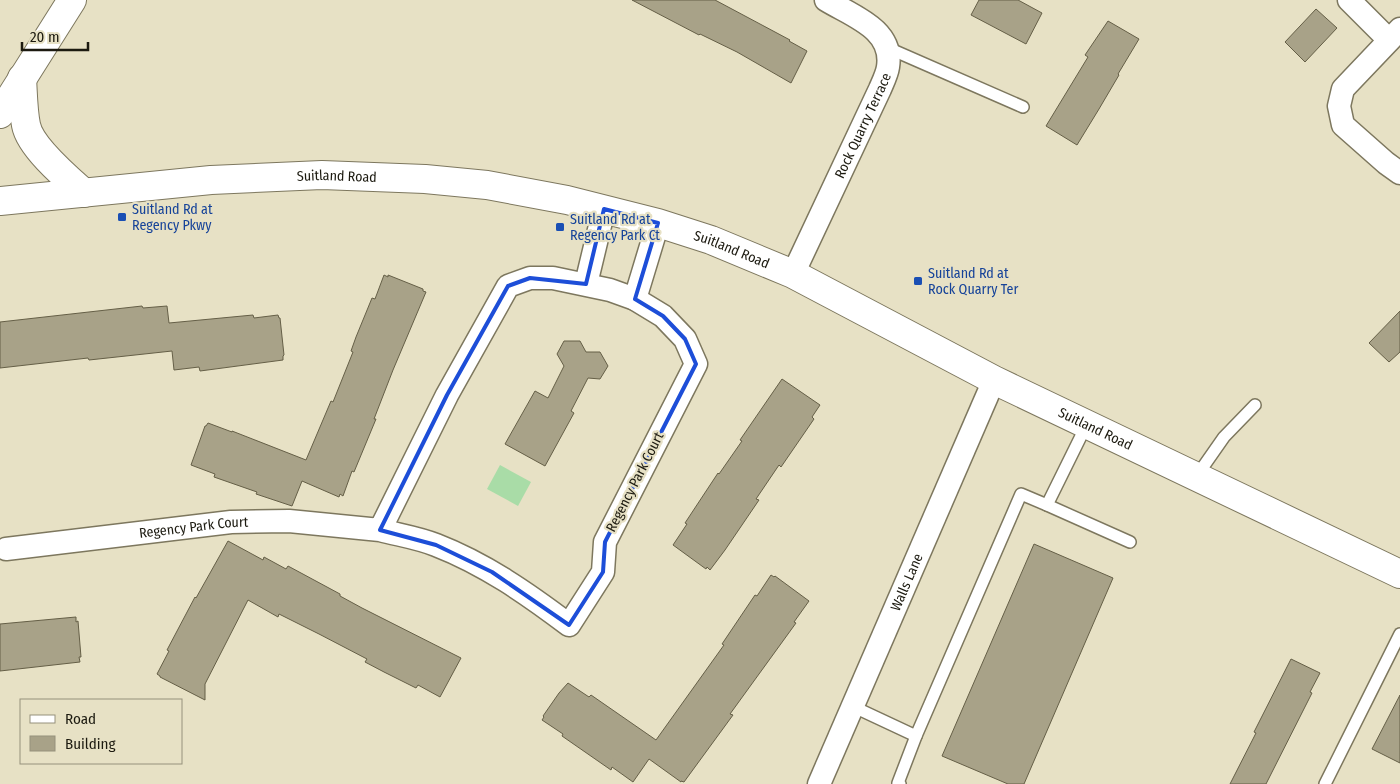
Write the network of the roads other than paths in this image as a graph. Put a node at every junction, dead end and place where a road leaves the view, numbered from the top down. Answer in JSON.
{"nodes":[{"id":1,"x":72,"y":0,"type":"edge"},
{"id":2,"x":826,"y":0,"type":"edge"},
{"id":3,"x":1349,"y":0,"type":"edge"},
{"id":4,"x":1395,"y":35,"type":"edge"},
{"id":5,"x":888,"y":48,"type":"junction"},
{"id":6,"x":22,"y":78,"type":"junction"},
{"id":7,"x":1024,"y":107,"type":"dead end"},
{"id":8,"x":0,"y":114,"type":"edge"},
{"id":9,"x":1400,"y":173,"type":"edge"},
{"id":10,"x":84,"y":193,"type":"junction"},
{"id":11,"x":0,"y":201,"type":"edge"},
{"id":12,"x":604,"y":210,"type":"junction"},
{"id":13,"x":658,"y":223,"type":"junction"},
{"id":14,"x":793,"y":274,"type":"junction"},
{"id":15,"x":586,"y":284,"type":"junction"},
{"id":16,"x":635,"y":300,"type":"junction"},
{"id":17,"x":994,"y":380,"type":"junction"},
{"id":18,"x":1255,"y":405,"type":"dead end"},
{"id":19,"x":1087,"y":424,"type":"junction"},
{"id":20,"x":1196,"y":477,"type":"junction"},
{"id":21,"x":1047,"y":505,"type":"junction"},
{"id":22,"x":380,"y":530,"type":"junction"},
{"id":23,"x":1130,"y":542,"type":"dead end"},
{"id":24,"x":6,"y":549,"type":"dead end"},
{"id":25,"x":1400,"y":574,"type":"edge"},
{"id":26,"x":1400,"y":634,"type":"edge"},
{"id":27,"x":854,"y":707,"type":"junction"},
{"id":28,"x":916,"y":736,"type":"junction"},
{"id":29,"x":819,"y":784,"type":"edge"},
{"id":30,"x":900,"y":784,"type":"edge"},
{"id":31,"x":1325,"y":784,"type":"edge"}],
"edges":[{"from":1,"to":6,"type":"main road"},
{"from":2,"to":5,"type":"street"},
{"from":3,"to":4,"type":"street"},
{"from":4,"to":9,"type":"street"},
{"from":5,"to":7,"type":"lane"},
{"from":5,"to":14,"type":"street","name":"Rock Quarry Terrace"},
{"from":6,"to":8,"type":"main road"},
{"from":6,"to":10,"type":"main road"},
{"from":10,"to":11,"type":"main road","name":"Suitland Road"},
{"from":10,"to":12,"type":"main road","name":"Suitland Road"},
{"from":12,"to":13,"type":"main road","name":"Suitland Road"},
{"from":12,"to":15,"type":"street"},
{"from":13,"to":14,"type":"main road","name":"Suitland Road"},
{"from":13,"to":16,"type":"street"},
{"from":14,"to":17,"type":"main road","name":"Suitland Road"},
{"from":15,"to":16,"type":"street","name":"Regency Park Court"},
{"from":15,"to":22,"type":"street","name":"Regency Park Court"},
{"from":16,"to":22,"type":"street","name":"Regency Park Court"},
{"from":17,"to":19,"type":"main road","name":"Suitland Road"},
{"from":17,"to":27,"type":"street","name":"Walls Lane"},
{"from":18,"to":20,"type":"lane"},
{"from":19,"to":20,"type":"main road","name":"Suitland Road"},
{"from":19,"to":21,"type":"lane"},
{"from":20,"to":25,"type":"main road","name":"Suitland Road"},
{"from":21,"to":23,"type":"lane"},
{"from":21,"to":28,"type":"lane"},
{"from":22,"to":24,"type":"street","name":"Regency Park Court"},
{"from":26,"to":31,"type":"lane"},
{"from":27,"to":28,"type":"lane"},
{"from":27,"to":29,"type":"street","name":"Walls Lane"},
{"from":28,"to":30,"type":"lane"}]}
